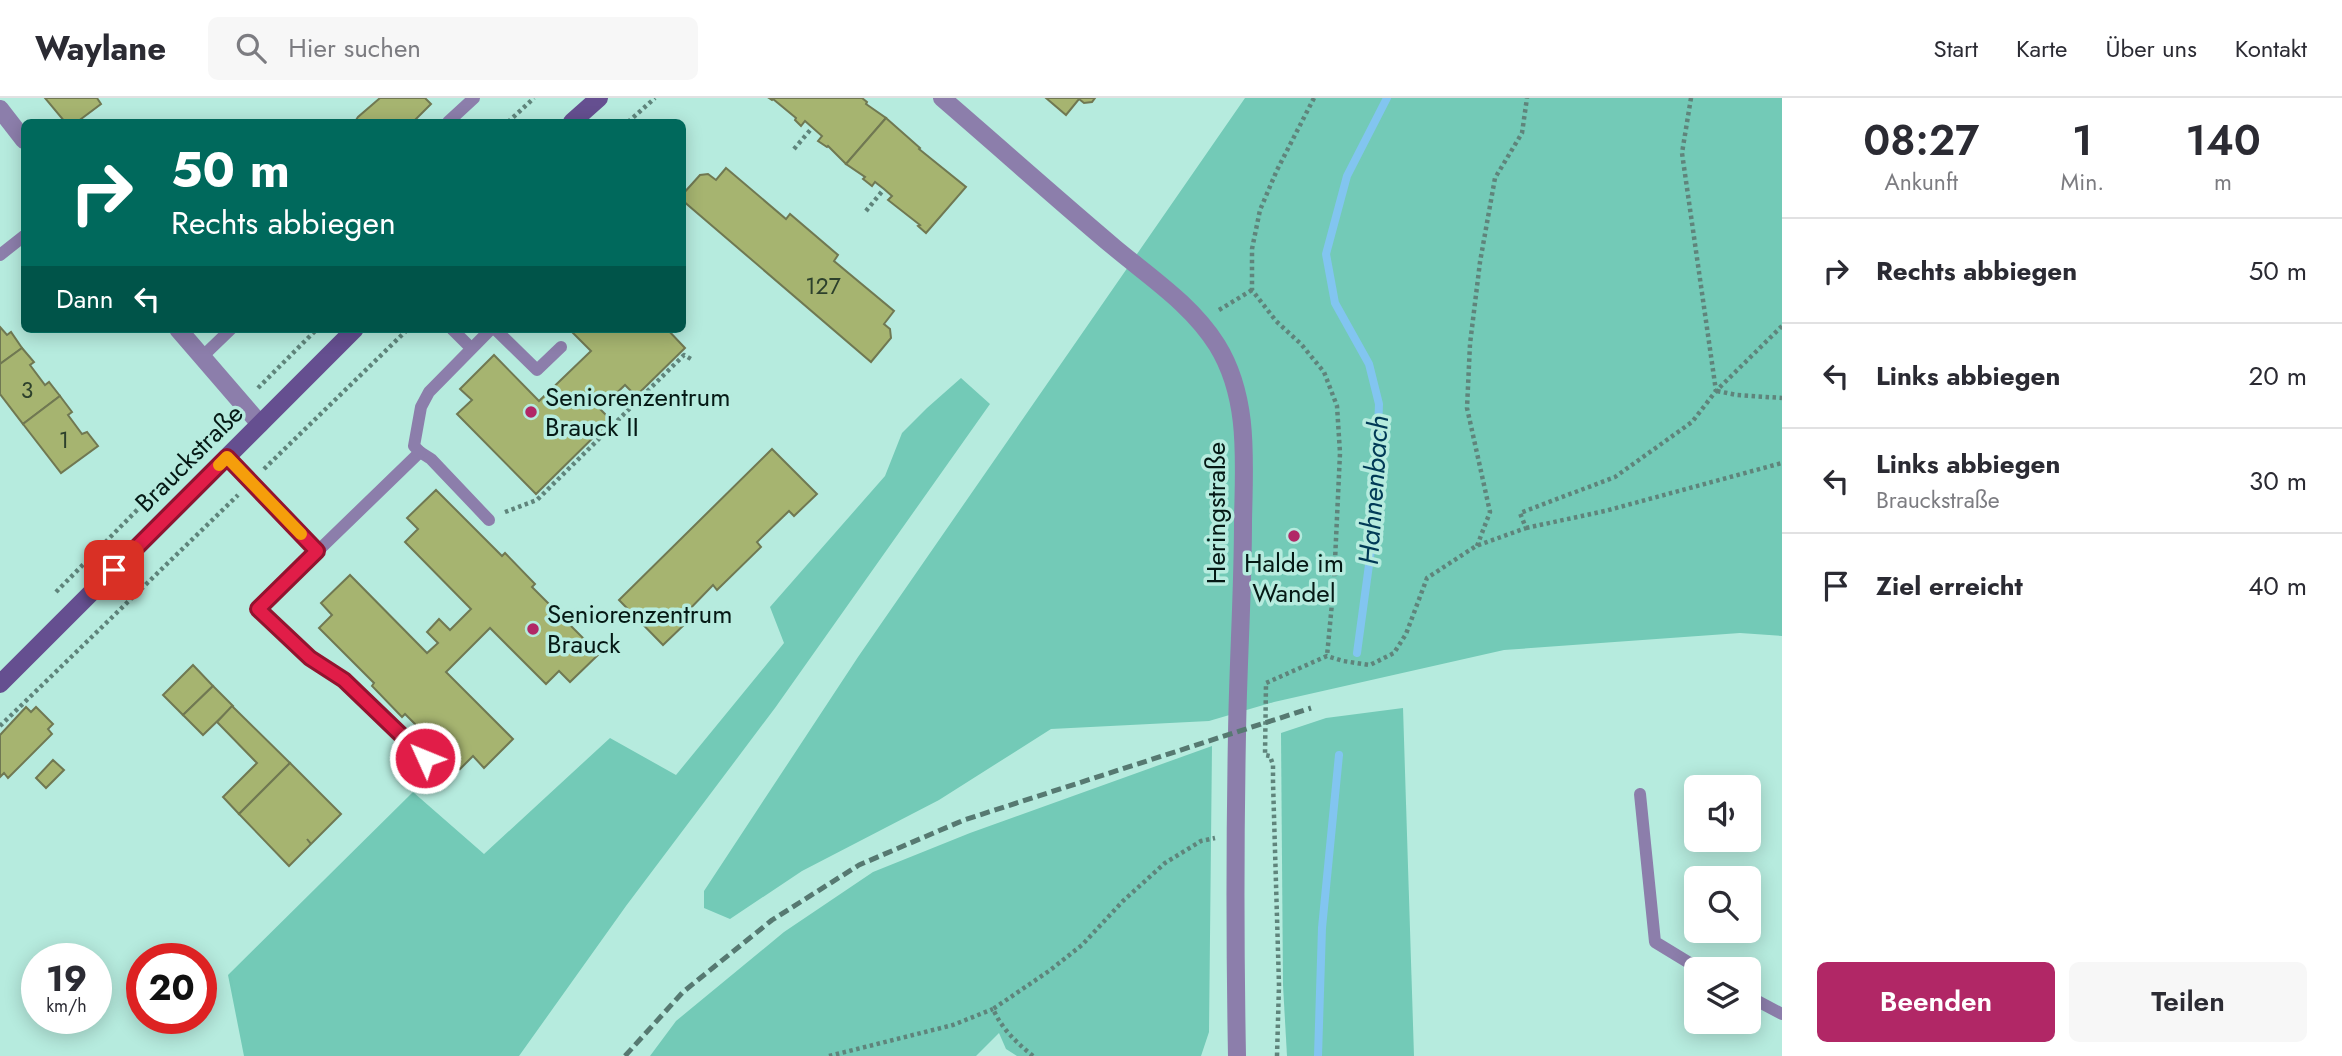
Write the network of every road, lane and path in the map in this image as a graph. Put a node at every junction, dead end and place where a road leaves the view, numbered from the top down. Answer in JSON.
{"nodes":[{"id":1,"x":474,"y":98,"type":"edge"},
{"id":2,"x":534,"y":98,"type":"edge"},
{"id":3,"x":599,"y":98,"type":"edge"},
{"id":4,"x":655,"y":98,"type":"edge"},
{"id":5,"x":942,"y":98,"type":"edge"},
{"id":6,"x":1314,"y":98,"type":"edge"},
{"id":7,"x":1527,"y":98,"type":"edge"},
{"id":8,"x":1691,"y":98,"type":"edge"},
{"id":9,"x":0,"y":108,"type":"edge"},
{"id":10,"x":451,"y":119,"type":"edge"},
{"id":11,"x":512,"y":119,"type":"edge"},
{"id":12,"x":575,"y":119,"type":"edge"},
{"id":13,"x":631,"y":119,"type":"edge"},
{"id":14,"x":812,"y":128,"type":"dead end"},
{"id":15,"x":21,"y":136,"type":"edge"},
{"id":16,"x":793,"y":149,"type":"dead end"},
{"id":17,"x":884,"y":190,"type":"dead end"},
{"id":18,"x":866,"y":211,"type":"dead end"},
{"id":19,"x":21,"y":238,"type":"edge"},
{"id":20,"x":0,"y":255,"type":"edge"},
{"id":21,"x":1252,"y":290,"type":"junction"},
{"id":22,"x":1227,"y":304,"type":"dead end"},
{"id":23,"x":1782,"y":326,"type":"edge"},
{"id":24,"x":181,"y":333,"type":"edge"},
{"id":25,"x":227,"y":333,"type":"edge"},
{"id":26,"x":313,"y":333,"type":"edge"},
{"id":27,"x":351,"y":333,"type":"edge"},
{"id":28,"x":404,"y":333,"type":"edge"},
{"id":29,"x":456,"y":333,"type":"edge"},
{"id":30,"x":488,"y":333,"type":"edge"},
{"id":31,"x":497,"y":333,"type":"edge"},
{"id":32,"x":561,"y":347,"type":"dead end"},
{"id":33,"x":471,"y":348,"type":"junction"},
{"id":34,"x":202,"y":357,"type":"junction"},
{"id":35,"x":691,"y":359,"type":"dead end"},
{"id":36,"x":1716,"y":391,"type":"junction"},
{"id":37,"x":1782,"y":398,"type":"edge"},
{"id":38,"x":243,"y":404,"type":"junction"},
{"id":39,"x":260,"y":424,"type":"junction"},
{"id":40,"x":420,"y":452,"type":"junction"},
{"id":41,"x":227,"y":457,"type":"junction"},
{"id":42,"x":1782,"y":463,"type":"edge"},
{"id":43,"x":251,"y":482,"type":"junction"},
{"id":44,"x":489,"y":520,"type":"joint"},
{"id":45,"x":1527,"y":528,"type":"junction"},
{"id":46,"x":1476,"y":547,"type":"junction"},
{"id":47,"x":317,"y":551,"type":"junction"},
{"id":48,"x":48,"y":600,"type":"dead end"},
{"id":49,"x":1327,"y":656,"type":"junction"},
{"id":50,"x":0,"y":684,"type":"edge"},
{"id":51,"x":0,"y":726,"type":"edge"},
{"id":52,"x":425,"y":758,"type":"dead end"},
{"id":53,"x":1640,"y":794,"type":"dead end"},
{"id":54,"x":1236,"y":835,"type":"junction"},
{"id":55,"x":1684,"y":960,"type":"edge"},
{"id":56,"x":1761,"y":1003,"type":"edge"},
{"id":57,"x":993,"y":1009,"type":"junction"},
{"id":58,"x":1782,"y":1014,"type":"edge"},
{"id":59,"x":829,"y":1056,"type":"edge"},
{"id":60,"x":1033,"y":1056,"type":"edge"},
{"id":61,"x":1237,"y":1056,"type":"edge"},
{"id":62,"x":1278,"y":1056,"type":"edge"}],
"edges":[{"from":1,"to":10,"type":"lane"},
{"from":2,"to":11,"type":"path"},
{"from":3,"to":12,"type":"main road"},
{"from":4,"to":13,"type":"path"},
{"from":5,"to":54,"type":"street","name":"Heringstraße"},
{"from":6,"to":21,"type":"path"},
{"from":7,"to":46,"type":"path"},
{"from":8,"to":36,"type":"path"},
{"from":9,"to":15,"type":"street"},
{"from":14,"to":16,"type":"path"},
{"from":17,"to":18,"type":"path"},
{"from":19,"to":20,"type":"lane"},
{"from":21,"to":22,"type":"path"},
{"from":21,"to":49,"type":"path"},
{"from":23,"to":36,"type":"path"},
{"from":24,"to":34,"type":"street"},
{"from":25,"to":34,"type":"lane"},
{"from":26,"to":38,"type":"path"},
{"from":27,"to":39,"type":"main road","name":"Brauckstraße"},
{"from":28,"to":43,"type":"path"},
{"from":29,"to":33,"type":"lane"},
{"from":30,"to":33,"type":"lane"},
{"from":31,"to":32,"type":"lane"},
{"from":33,"to":40,"type":"lane"},
{"from":34,"to":38,"type":"street"},
{"from":35,"to":44,"type":"path"},
{"from":36,"to":37,"type":"path"},
{"from":36,"to":45,"type":"path"},
{"from":38,"to":39,"type":"street"},
{"from":38,"to":48,"type":"path"},
{"from":39,"to":41,"type":"main road","name":"Brauckstraße"},
{"from":40,"to":44,"type":"lane"},
{"from":40,"to":47,"type":"lane"},
{"from":41,"to":43,"type":"lane"},
{"from":41,"to":50,"type":"main road","name":"Brauckstraße"},
{"from":42,"to":45,"type":"path"},
{"from":43,"to":47,"type":"lane"},
{"from":43,"to":51,"type":"path"},
{"from":45,"to":46,"type":"path"},
{"from":46,"to":49,"type":"path"},
{"from":47,"to":52,"type":"lane"},
{"from":49,"to":62,"type":"path"},
{"from":53,"to":55,"type":"lane"},
{"from":54,"to":57,"type":"path"},
{"from":54,"to":61,"type":"street","name":"Heringstraße"},
{"from":56,"to":58,"type":"lane"},
{"from":57,"to":59,"type":"path"},
{"from":57,"to":60,"type":"path"}]}
